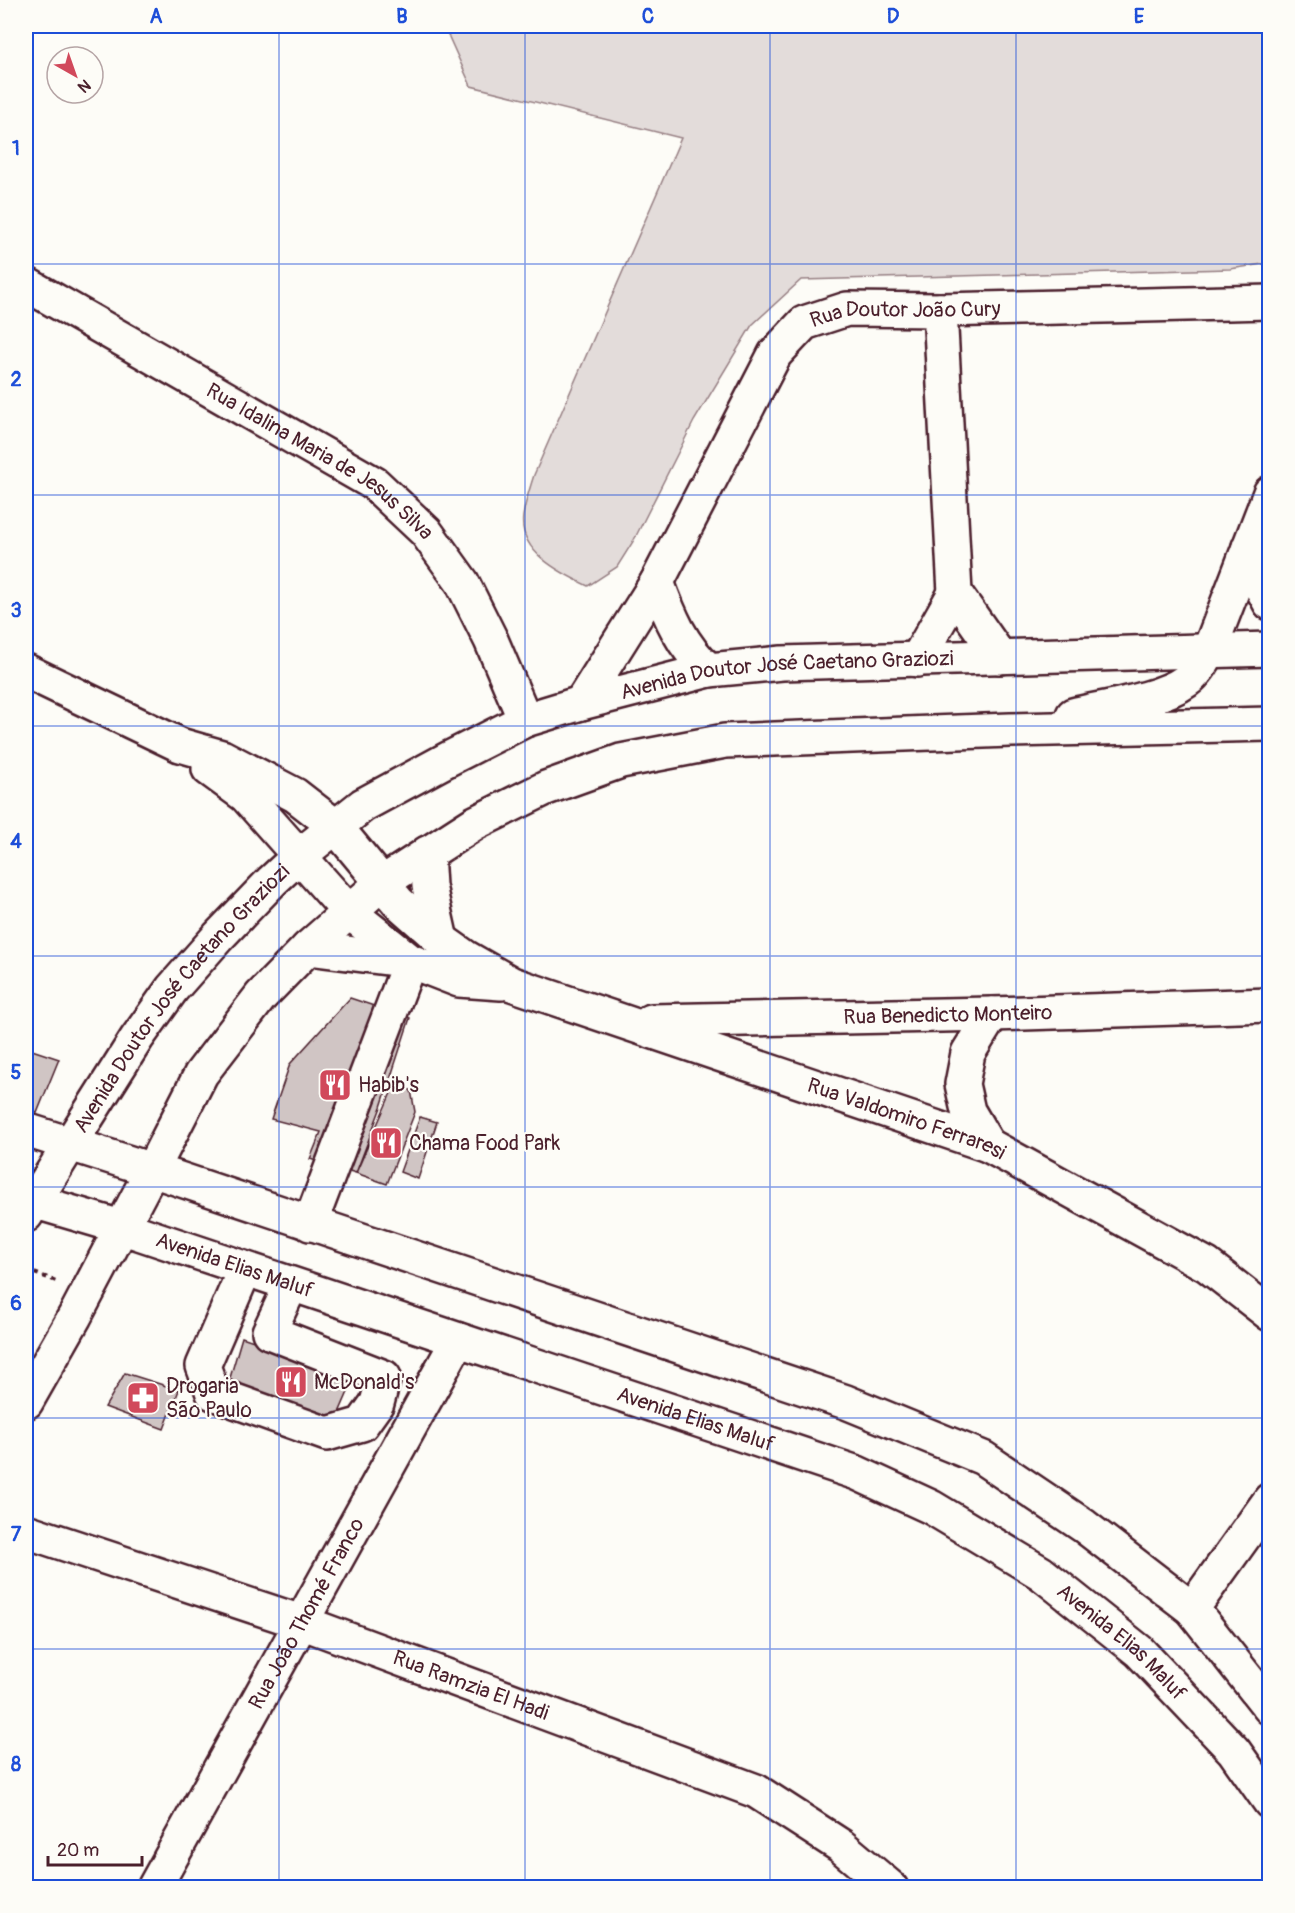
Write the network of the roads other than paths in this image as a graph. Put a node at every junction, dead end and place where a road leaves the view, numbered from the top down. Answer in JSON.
{"nodes":[{"id":1,"x":26,"y":284,"type":"edge"},
{"id":2,"x":1269,"y":302,"type":"edge"},
{"id":3,"x":940,"y":310,"type":"junction"},
{"id":4,"x":1269,"y":493,"type":"edge"},
{"id":5,"x":1249,"y":547,"type":"junction"},
{"id":6,"x":657,"y":582,"type":"junction"},
{"id":7,"x":955,"y":593,"type":"junction"},
{"id":8,"x":1269,"y":603,"type":"edge"},
{"id":9,"x":1269,"y":649,"type":"edge"},
{"id":10,"x":1209,"y":651,"type":"junction"},
{"id":11,"x":1000,"y":657,"type":"junction"},
{"id":12,"x":917,"y":660,"type":"junction"},
{"id":13,"x":709,"y":670,"type":"junction"},
{"id":14,"x":26,"y":673,"type":"edge"},
{"id":15,"x":581,"y":703,"type":"junction"},
{"id":16,"x":525,"y":720,"type":"junction"},
{"id":17,"x":1269,"y":724,"type":"edge"},
{"id":18,"x":1010,"y":730,"type":"junction"},
{"id":19,"x":180,"y":745,"type":"junction"},
{"id":20,"x":295,"y":795,"type":"junction"},
{"id":21,"x":363,"y":806,"type":"junction"},
{"id":22,"x":268,"y":819,"type":"junction"},
{"id":23,"x":335,"y":826,"type":"junction"},
{"id":24,"x":427,"y":853,"type":"junction"},
{"id":25,"x":299,"y":856,"type":"junction"},
{"id":26,"x":272,"y":881,"type":"junction"},
{"id":27,"x":382,"y":882,"type":"junction"},
{"id":28,"x":348,"y":911,"type":"junction"},
{"id":29,"x":441,"y":940,"type":"junction"},
{"id":30,"x":308,"y":948,"type":"junction"},
{"id":31,"x":410,"y":961,"type":"junction"},
{"id":32,"x":512,"y":984,"type":"junction"},
{"id":33,"x":1269,"y":1005,"type":"edge"},
{"id":34,"x":992,"y":1014,"type":"junction"},
{"id":35,"x":626,"y":1022,"type":"junction"},
{"id":36,"x":26,"y":1130,"type":"edge"},
{"id":37,"x":69,"y":1144,"type":"junction"},
{"id":38,"x":988,"y":1145,"type":"junction"},
{"id":39,"x":152,"y":1170,"type":"junction"},
{"id":40,"x":28,"y":1205,"type":"edge"},
{"id":41,"x":310,"y":1224,"type":"junction"},
{"id":42,"x":121,"y":1227,"type":"junction"},
{"id":43,"x":245,"y":1269,"type":"junction"},
{"id":44,"x":291,"y":1285,"type":"junction"},
{"id":45,"x":1269,"y":1314,"type":"edge"},
{"id":46,"x":458,"y":1340,"type":"junction"},
{"id":47,"x":26,"y":1402,"type":"edge"},
{"id":48,"x":1269,"y":1500,"type":"edge"},
{"id":49,"x":26,"y":1531,"type":"edge"},
{"id":50,"x":1192,"y":1609,"type":"junction"},
{"id":51,"x":301,"y":1622,"type":"junction"},
{"id":52,"x":1269,"y":1708,"type":"edge"},
{"id":53,"x":1269,"y":1802,"type":"edge"},
{"id":54,"x":172,"y":1855,"type":"junction"},
{"id":55,"x":154,"y":1887,"type":"edge"},
{"id":56,"x":184,"y":1887,"type":"edge"},
{"id":57,"x":891,"y":1887,"type":"edge"}],
"edges":[{"from":1,"to":16,"type":"street","name":"Rua Idalina Maria de Jesus Silva"},
{"from":2,"to":3,"type":"street","name":"Rua Doutor João Cury"},
{"from":3,"to":6,"type":"street","name":"Rua Doutor João Cury"},
{"from":3,"to":7,"type":"street"},
{"from":4,"to":5,"type":"street"},
{"from":5,"to":8,"type":"street"},
{"from":5,"to":10,"type":"street"},
{"from":6,"to":13,"type":"street"},
{"from":6,"to":15,"type":"street","name":"Rua Doutor João Cury"},
{"from":7,"to":11,"type":"street"},
{"from":7,"to":12,"type":"street"},
{"from":9,"to":10,"type":"street","name":"Avenida Doutor José Caetano Graziozi"},
{"from":10,"to":11,"type":"street","name":"Avenida Doutor José Caetano Graziozi"},
{"from":10,"to":18,"type":"street"},
{"from":11,"to":12,"type":"street","name":"Avenida Doutor José Caetano Graziozi"},
{"from":12,"to":13,"type":"street","name":"Avenida Doutor José Caetano Graziozi"},
{"from":13,"to":15,"type":"street","name":"Avenida Doutor José Caetano Graziozi"},
{"from":14,"to":19,"type":"street"},
{"from":15,"to":16,"type":"street","name":"Avenida Doutor José Caetano Graziozi"},
{"from":16,"to":21,"type":"street","name":"Avenida Doutor José Caetano Graziozi"},
{"from":17,"to":18,"type":"street"},
{"from":18,"to":24,"type":"street"},
{"from":19,"to":20,"type":"street"},
{"from":19,"to":22,"type":"street"},
{"from":20,"to":21,"type":"street"},
{"from":20,"to":23,"type":"street"},
{"from":21,"to":23,"type":"street","name":"Avenida Doutor José Caetano Graziozi"},
{"from":22,"to":25,"type":"street"},
{"from":22,"to":26,"type":"street"},
{"from":23,"to":25,"type":"street","name":"Avenida Doutor José Caetano Graziozi"},
{"from":23,"to":27,"type":"street"},
{"from":24,"to":27,"type":"street"},
{"from":24,"to":29,"type":"street"},
{"from":25,"to":26,"type":"street","name":"Avenida Doutor José Caetano Graziozi"},
{"from":25,"to":28,"type":"street","name":"Avenida Doutor José Caetano Graziozi"},
{"from":26,"to":37,"type":"street","name":"Avenida Doutor José Caetano Graziozi"},
{"from":27,"to":28,"type":"street"},
{"from":27,"to":29,"type":"street","name":"Rua Valdomiro Ferraresi"},
{"from":28,"to":30,"type":"street"},
{"from":28,"to":31,"type":"street","name":"Rua Valdomiro Ferraresi"},
{"from":29,"to":32,"type":"street","name":"Rua Valdomiro Ferraresi"},
{"from":30,"to":31,"type":"street"},
{"from":30,"to":39,"type":"street"},
{"from":31,"to":32,"type":"street","name":"Rua Valdomiro Ferraresi"},
{"from":31,"to":41,"type":"street"},
{"from":32,"to":35,"type":"street","name":"Rua Valdomiro Ferraresi"},
{"from":33,"to":34,"type":"street","name":"Rua Benedicto Monteiro"},
{"from":34,"to":35,"type":"street","name":"Rua Benedicto Monteiro"},
{"from":34,"to":38,"type":"street"},
{"from":35,"to":38,"type":"street","name":"Rua Valdomiro Ferraresi"},
{"from":36,"to":37,"type":"street"},
{"from":37,"to":39,"type":"street"},
{"from":37,"to":40,"type":"street","name":"Avenida Doutor José Caetano Graziozi"},
{"from":38,"to":45,"type":"street","name":"Rua Valdomiro Ferraresi"},
{"from":39,"to":41,"type":"street"},
{"from":39,"to":42,"type":"street"},
{"from":40,"to":42,"type":"street","name":"Avenida Elias Maluf"},
{"from":41,"to":50,"type":"street"},
{"from":42,"to":43,"type":"street","name":"Avenida Elias Maluf"},
{"from":42,"to":47,"type":"street"},
{"from":43,"to":44,"type":"street","name":"Avenida Elias Maluf"},
{"from":43,"to":44,"type":"street"},
{"from":44,"to":46,"type":"street","name":"Avenida Elias Maluf"},
{"from":46,"to":51,"type":"street","name":"Rua João Thomé Franco"},
{"from":46,"to":53,"type":"street","name":"Avenida Elias Maluf"},
{"from":48,"to":50,"type":"street"},
{"from":49,"to":51,"type":"street","name":"Rua Ramzia El Hadi"},
{"from":50,"to":52,"type":"street"},
{"from":51,"to":54,"type":"street","name":"Rua João Thomé Franco"},
{"from":51,"to":57,"type":"street","name":"Rua Ramzia El Hadi"},
{"from":54,"to":55,"type":"street","name":"Rua João Thomé Franco"},
{"from":54,"to":56,"type":"street"}]}
